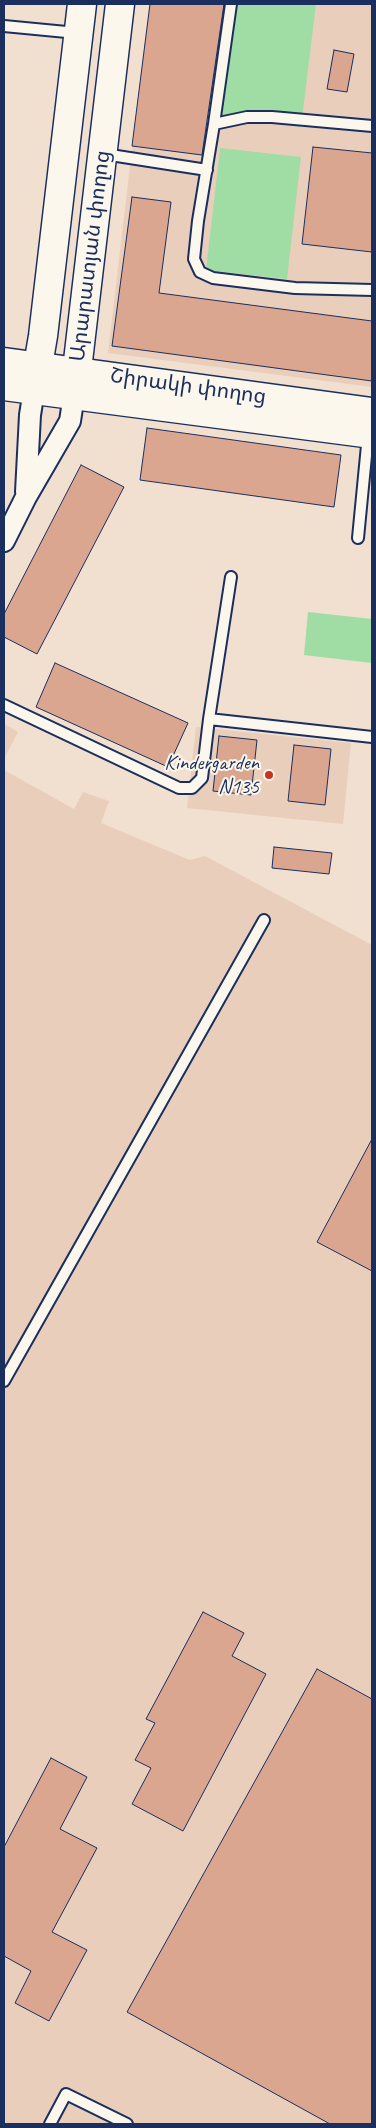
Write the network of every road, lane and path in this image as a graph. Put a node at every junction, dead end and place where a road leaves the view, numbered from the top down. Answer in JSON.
{"nodes":[{"id":1,"x":82,"y":4,"type":"edge"},
{"id":2,"x":120,"y":4,"type":"edge"},
{"id":3,"x":231,"y":4,"type":"edge"},
{"id":4,"x":4,"y":26,"type":"edge"},
{"id":5,"x":78,"y":34,"type":"junction"},
{"id":6,"x":214,"y":124,"type":"junction"},
{"id":7,"x":372,"y":126,"type":"edge"},
{"id":8,"x":103,"y":154,"type":"junction"},
{"id":9,"x":207,"y":170,"type":"junction"},
{"id":10,"x":372,"y":290,"type":"edge"},
{"id":11,"x":4,"y":362,"type":"edge"},
{"id":12,"x":36,"y":378,"type":"junction"},
{"id":13,"x":76,"y":383,"type":"junction"},
{"id":14,"x":4,"y":386,"type":"edge"},
{"id":15,"x":371,"y":427,"type":"edge"},
{"id":16,"x":26,"y":497,"type":"junction"},
{"id":17,"x":358,"y":538,"type":"dead end"},
{"id":18,"x":4,"y":540,"type":"edge"},
{"id":19,"x":231,"y":577,"type":"dead end"},
{"id":20,"x":4,"y":705,"type":"edge"},
{"id":21,"x":208,"y":719,"type":"junction"},
{"id":22,"x":372,"y":737,"type":"edge"},
{"id":23,"x":264,"y":920,"type":"dead end"},
{"id":24,"x":4,"y":1381,"type":"edge"},
{"id":25,"x":50,"y":2124,"type":"edge"},
{"id":26,"x":127,"y":2124,"type":"edge"}],
"edges":[{"from":1,"to":5,"type":"main road","name":"Արարատյան փողոց"},
{"from":2,"to":8,"type":"main road","name":"Արարատյան փողոց"},
{"from":3,"to":6,"type":"lane"},
{"from":4,"to":5,"type":"lane"},
{"from":5,"to":12,"type":"main road","name":"Արարատյան փողոց"},
{"from":6,"to":7,"type":"lane"},
{"from":6,"to":9,"type":"lane"},
{"from":8,"to":9,"type":"lane"},
{"from":8,"to":13,"type":"main road","name":"Արարատյան փողոց"},
{"from":9,"to":10,"type":"lane"},
{"from":11,"to":12,"type":"main road","name":"Շիրակի փողոց"},
{"from":12,"to":13,"type":"main road","name":"Շիրակի փողոց"},
{"from":12,"to":14,"type":"main road","name":"Շիրակի փողոց"},
{"from":12,"to":16,"type":"street","name":"Արարատյան փողոց"},
{"from":13,"to":15,"type":"main road","name":"Շիրակի փողոց"},
{"from":13,"to":16,"type":"street","name":"Արարատյան փողոց"},
{"from":15,"to":17,"type":"lane"},
{"from":16,"to":18,"type":"street","name":"Արարատյան փողոց"},
{"from":19,"to":21,"type":"lane"},
{"from":20,"to":21,"type":"lane"},
{"from":21,"to":22,"type":"lane"},
{"from":23,"to":24,"type":"lane"},
{"from":25,"to":26,"type":"lane"}]}
